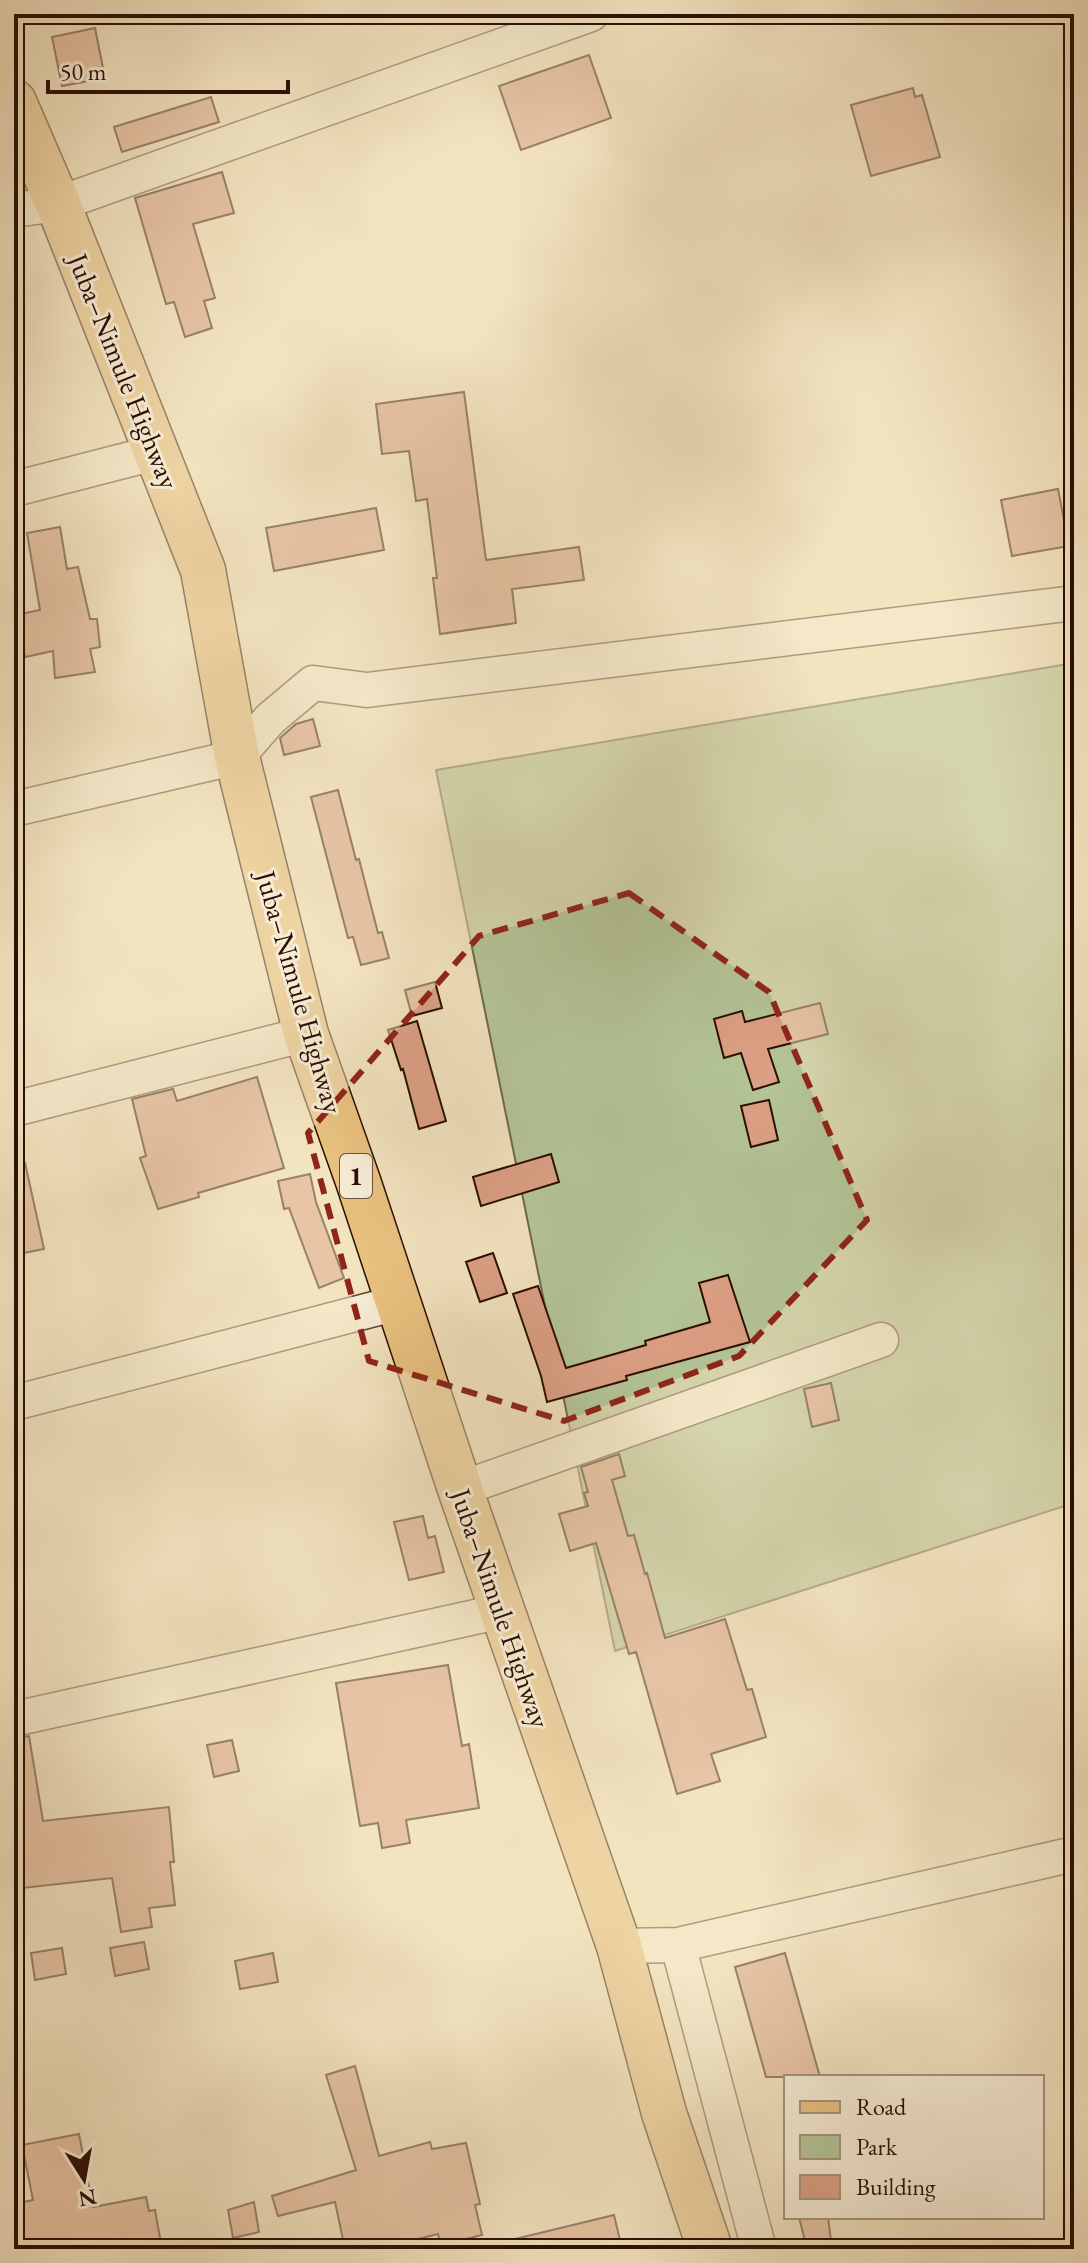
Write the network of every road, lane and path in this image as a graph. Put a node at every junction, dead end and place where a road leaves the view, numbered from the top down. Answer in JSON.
{"nodes":[{"id":1,"x":591,"y":14,"type":"edge"},
{"id":2,"x":14,"y":102,"type":"edge"},
{"id":3,"x":58,"y":204,"type":"junction"},
{"id":4,"x":14,"y":210,"type":"edge"},
{"id":5,"x":158,"y":452,"type":"junction"},
{"id":6,"x":14,"y":489,"type":"edge"},
{"id":7,"x":1074,"y":603,"type":"edge"},
{"id":8,"x":237,"y":757,"type":"junction"},
{"id":9,"x":14,"y":809,"type":"edge"},
{"id":10,"x":306,"y":1034,"type":"junction"},
{"id":11,"x":14,"y":1109,"type":"edge"},
{"id":12,"x":397,"y":1303,"type":"junction"},
{"id":13,"x":881,"y":1340,"type":"dead end"},
{"id":14,"x":14,"y":1403,"type":"edge"},
{"id":15,"x":460,"y":1489,"type":"junction"},
{"id":16,"x":502,"y":1611,"type":"junction"},
{"id":17,"x":14,"y":1719,"type":"edge"},
{"id":18,"x":1074,"y":1854,"type":"edge"},
{"id":19,"x":678,"y":1945,"type":"junction"},
{"id":20,"x":619,"y":1946,"type":"junction"},
{"id":21,"x":710,"y":2249,"type":"edge"},
{"id":22,"x":759,"y":2249,"type":"edge"}],
"edges":[{"from":1,"to":3,"type":"street"},
{"from":2,"to":3,"type":"main road","name":"Juba–Nimule Highway","number":"1"},
{"from":3,"to":4,"type":"street"},
{"from":3,"to":5,"type":"main road","name":"Juba–Nimule Highway","number":"1"},
{"from":5,"to":6,"type":"street"},
{"from":5,"to":8,"type":"main road","name":"Juba–Nimule Highway","number":"1"},
{"from":7,"to":8,"type":"street"},
{"from":8,"to":9,"type":"street"},
{"from":8,"to":10,"type":"main road","name":"Juba–Nimule Highway","number":"1"},
{"from":10,"to":11,"type":"street"},
{"from":10,"to":12,"type":"main road","name":"Juba–Nimule Highway","number":"1"},
{"from":12,"to":14,"type":"street"},
{"from":12,"to":15,"type":"main road","name":"Juba–Nimule Highway","number":"1"},
{"from":13,"to":15,"type":"street"},
{"from":15,"to":16,"type":"main road","name":"Juba–Nimule Highway","number":"1"},
{"from":16,"to":17,"type":"street"},
{"from":16,"to":20,"type":"main road","name":"Juba–Nimule Highway","number":"1"},
{"from":18,"to":19,"type":"street"},
{"from":19,"to":20,"type":"street"},
{"from":19,"to":22,"type":"street"},
{"from":20,"to":21,"type":"main road","name":"Juba–Nimule Highway","number":"1"}]}
